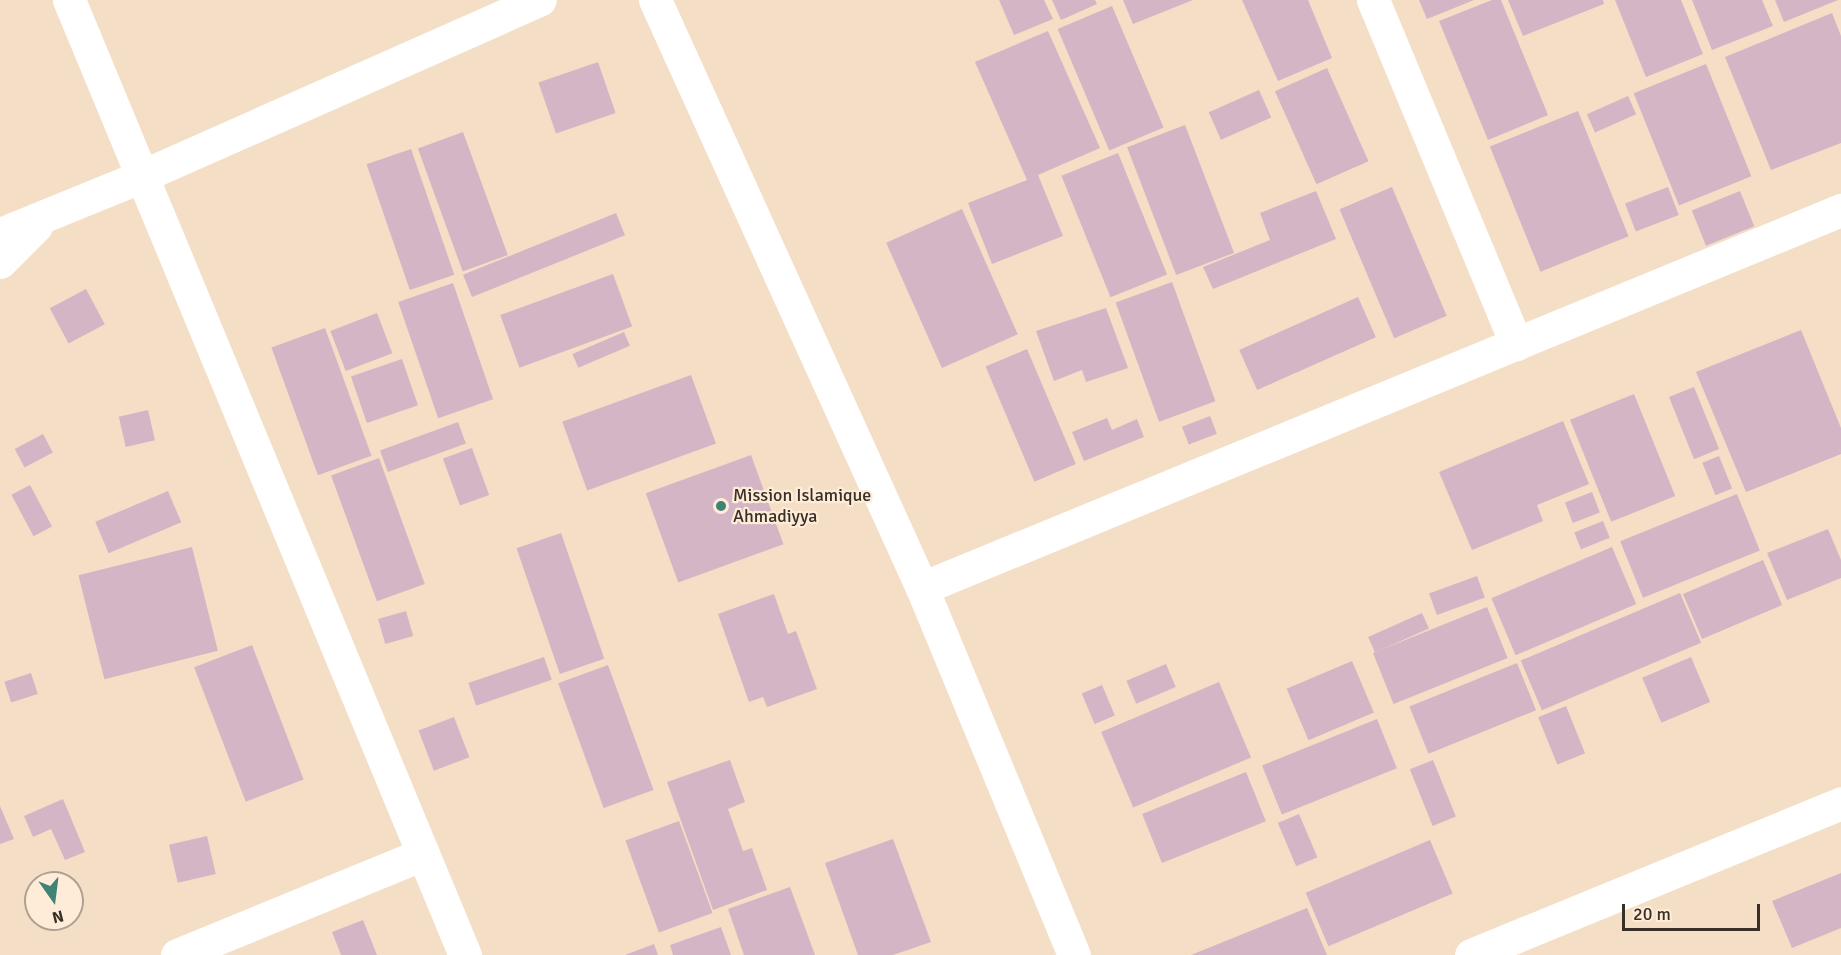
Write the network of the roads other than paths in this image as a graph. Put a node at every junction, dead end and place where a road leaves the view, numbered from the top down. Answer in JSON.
{"nodes":[{"id":1,"x":69,"y":0,"type":"edge"},
{"id":2,"x":540,"y":0,"type":"edge"},
{"id":3,"x":655,"y":0,"type":"edge"},
{"id":4,"x":1374,"y":0,"type":"edge"},
{"id":5,"x":142,"y":176,"type":"junction"},
{"id":6,"x":1841,"y":211,"type":"edge"},
{"id":7,"x":48,"y":214,"type":"junction"},
{"id":8,"x":0,"y":234,"type":"edge"},
{"id":9,"x":0,"y":262,"type":"edge"},
{"id":10,"x":1516,"y":344,"type":"junction"},
{"id":11,"x":922,"y":588,"type":"junction"},
{"id":12,"x":1841,"y":803,"type":"edge"},
{"id":13,"x":423,"y":854,"type":"junction"},
{"id":14,"x":177,"y":955,"type":"edge"},
{"id":15,"x":465,"y":955,"type":"edge"},
{"id":16,"x":1074,"y":955,"type":"edge"},
{"id":17,"x":1472,"y":955,"type":"edge"}],
"edges":[{"from":1,"to":5,"type":"street"},
{"from":2,"to":5,"type":"street"},
{"from":3,"to":11,"type":"street"},
{"from":4,"to":10,"type":"street"},
{"from":5,"to":7,"type":"street"},
{"from":5,"to":13,"type":"street"},
{"from":6,"to":10,"type":"street"},
{"from":7,"to":8,"type":"street"},
{"from":7,"to":9,"type":"street"},
{"from":10,"to":11,"type":"street"},
{"from":11,"to":16,"type":"street"},
{"from":12,"to":17,"type":"street"},
{"from":13,"to":14,"type":"street"},
{"from":13,"to":15,"type":"street"}]}
